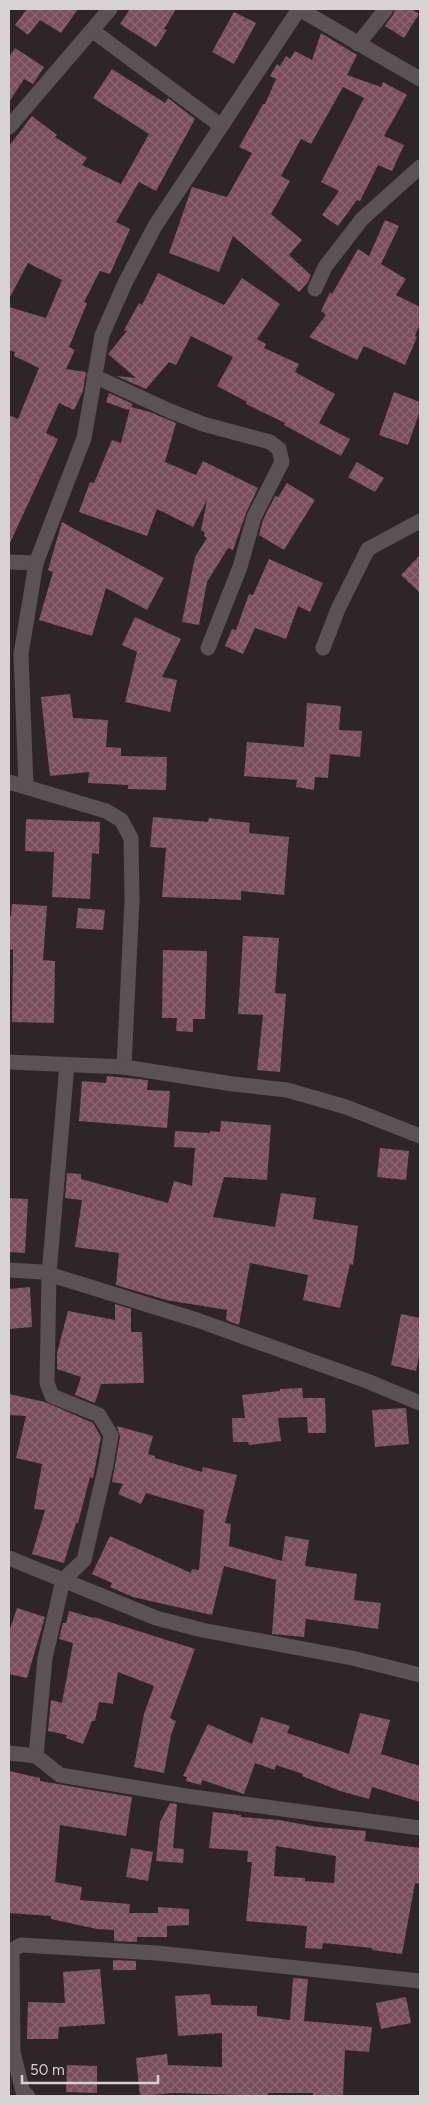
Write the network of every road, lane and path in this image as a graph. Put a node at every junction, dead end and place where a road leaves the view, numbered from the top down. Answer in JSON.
{"nodes":[{"id":1,"x":110,"y":9,"type":"edge"},
{"id":2,"x":299,"y":9,"type":"edge"},
{"id":3,"x":386,"y":9,"type":"edge"},
{"id":4,"x":93,"y":31,"type":"junction"},
{"id":5,"x":358,"y":44,"type":"junction"},
{"id":6,"x":420,"y":79,"type":"edge"},
{"id":7,"x":222,"y":126,"type":"junction"},
{"id":8,"x":9,"y":127,"type":"edge"},
{"id":9,"x":420,"y":167,"type":"edge"},
{"id":10,"x":315,"y":289,"type":"dead end"},
{"id":11,"x":94,"y":376,"type":"junction"},
{"id":12,"x":420,"y":521,"type":"edge"},
{"id":13,"x":9,"y":562,"type":"edge"},
{"id":14,"x":36,"y":563,"type":"junction"},
{"id":15,"x":208,"y":648,"type":"dead end"},
{"id":16,"x":323,"y":648,"type":"dead end"},
{"id":17,"x":9,"y":782,"type":"edge"},
{"id":18,"x":26,"y":786,"type":"junction"},
{"id":19,"x":9,"y":1062,"type":"edge"},
{"id":20,"x":68,"y":1065,"type":"junction"},
{"id":21,"x":124,"y":1067,"type":"junction"},
{"id":22,"x":420,"y":1136,"type":"edge"},
{"id":23,"x":9,"y":1270,"type":"edge"},
{"id":24,"x":49,"y":1274,"type":"junction"},
{"id":25,"x":420,"y":1403,"type":"edge"},
{"id":26,"x":9,"y":1558,"type":"edge"},
{"id":27,"x":62,"y":1580,"type":"junction"},
{"id":28,"x":420,"y":1675,"type":"edge"},
{"id":29,"x":9,"y":1753,"type":"edge"},
{"id":30,"x":36,"y":1756,"type":"junction"},
{"id":31,"x":420,"y":1828,"type":"edge"},
{"id":32,"x":420,"y":1981,"type":"edge"},
{"id":33,"x":28,"y":2096,"type":"edge"}],
"edges":[{"from":1,"to":4,"type":"street"},
{"from":2,"to":5,"type":"street"},
{"from":2,"to":7,"type":"street"},
{"from":3,"to":5,"type":"street"},
{"from":4,"to":7,"type":"street"},
{"from":4,"to":8,"type":"street"},
{"from":5,"to":6,"type":"street"},
{"from":7,"to":11,"type":"street"},
{"from":9,"to":10,"type":"street"},
{"from":11,"to":14,"type":"street"},
{"from":11,"to":15,"type":"street"},
{"from":12,"to":16,"type":"street"},
{"from":13,"to":14,"type":"street"},
{"from":14,"to":18,"type":"street"},
{"from":17,"to":18,"type":"street"},
{"from":18,"to":21,"type":"street"},
{"from":19,"to":20,"type":"street"},
{"from":20,"to":21,"type":"street"},
{"from":20,"to":24,"type":"street"},
{"from":21,"to":22,"type":"street"},
{"from":23,"to":24,"type":"street"},
{"from":24,"to":25,"type":"street"},
{"from":24,"to":27,"type":"street"},
{"from":26,"to":27,"type":"street"},
{"from":27,"to":28,"type":"street"},
{"from":27,"to":30,"type":"street"},
{"from":29,"to":30,"type":"street"},
{"from":30,"to":31,"type":"street"},
{"from":32,"to":33,"type":"street"}]}
